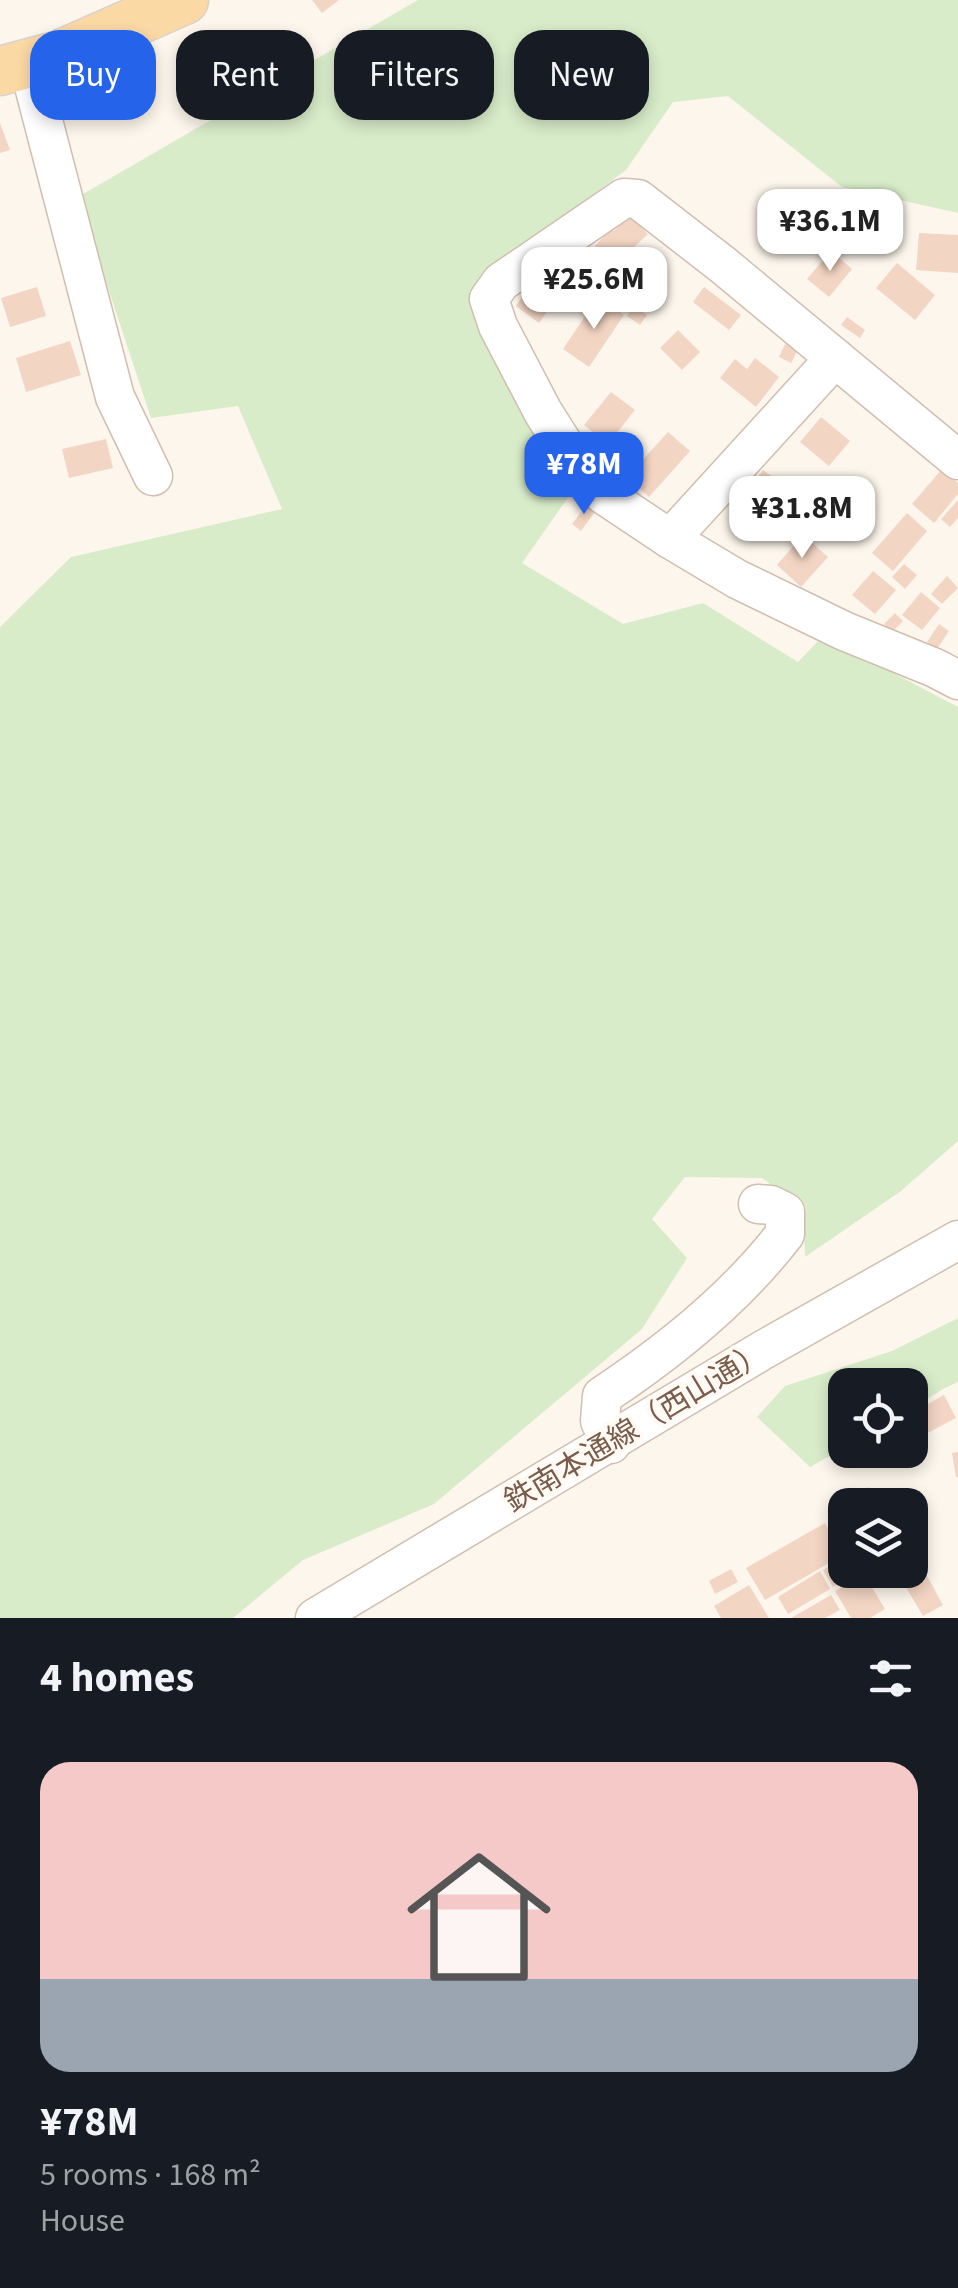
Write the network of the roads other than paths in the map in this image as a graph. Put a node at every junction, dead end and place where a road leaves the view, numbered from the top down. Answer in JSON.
{"nodes":[{"id":1,"x":184,"y":0,"type":"edge"},
{"id":2,"x":14,"y":67,"type":"edge"},
{"id":3,"x":835,"y":358,"type":"junction"},
{"id":4,"x":958,"y":460,"type":"edge"},
{"id":5,"x":153,"y":476,"type":"dead end"},
{"id":6,"x":670,"y":539,"type":"junction"},
{"id":7,"x":958,"y":680,"type":"edge"},
{"id":8,"x":758,"y":1204,"type":"dead end"},
{"id":9,"x":958,"y":1240,"type":"edge"},
{"id":10,"x":610,"y":1444,"type":"junction"},
{"id":11,"x":315,"y":1618,"type":"edge"}],
"edges":[{"from":1,"to":2,"type":"main road"},
{"from":2,"to":5,"type":"street"},
{"from":3,"to":4,"type":"street"},
{"from":3,"to":6,"type":"street"},
{"from":3,"to":6,"type":"street"},
{"from":6,"to":7,"type":"street"},
{"from":8,"to":10,"type":"street"},
{"from":9,"to":10,"type":"street","name":"鉄南本通線（西山通）"},
{"from":10,"to":11,"type":"street","name":"鉄南本通線（西山通）"}]}
